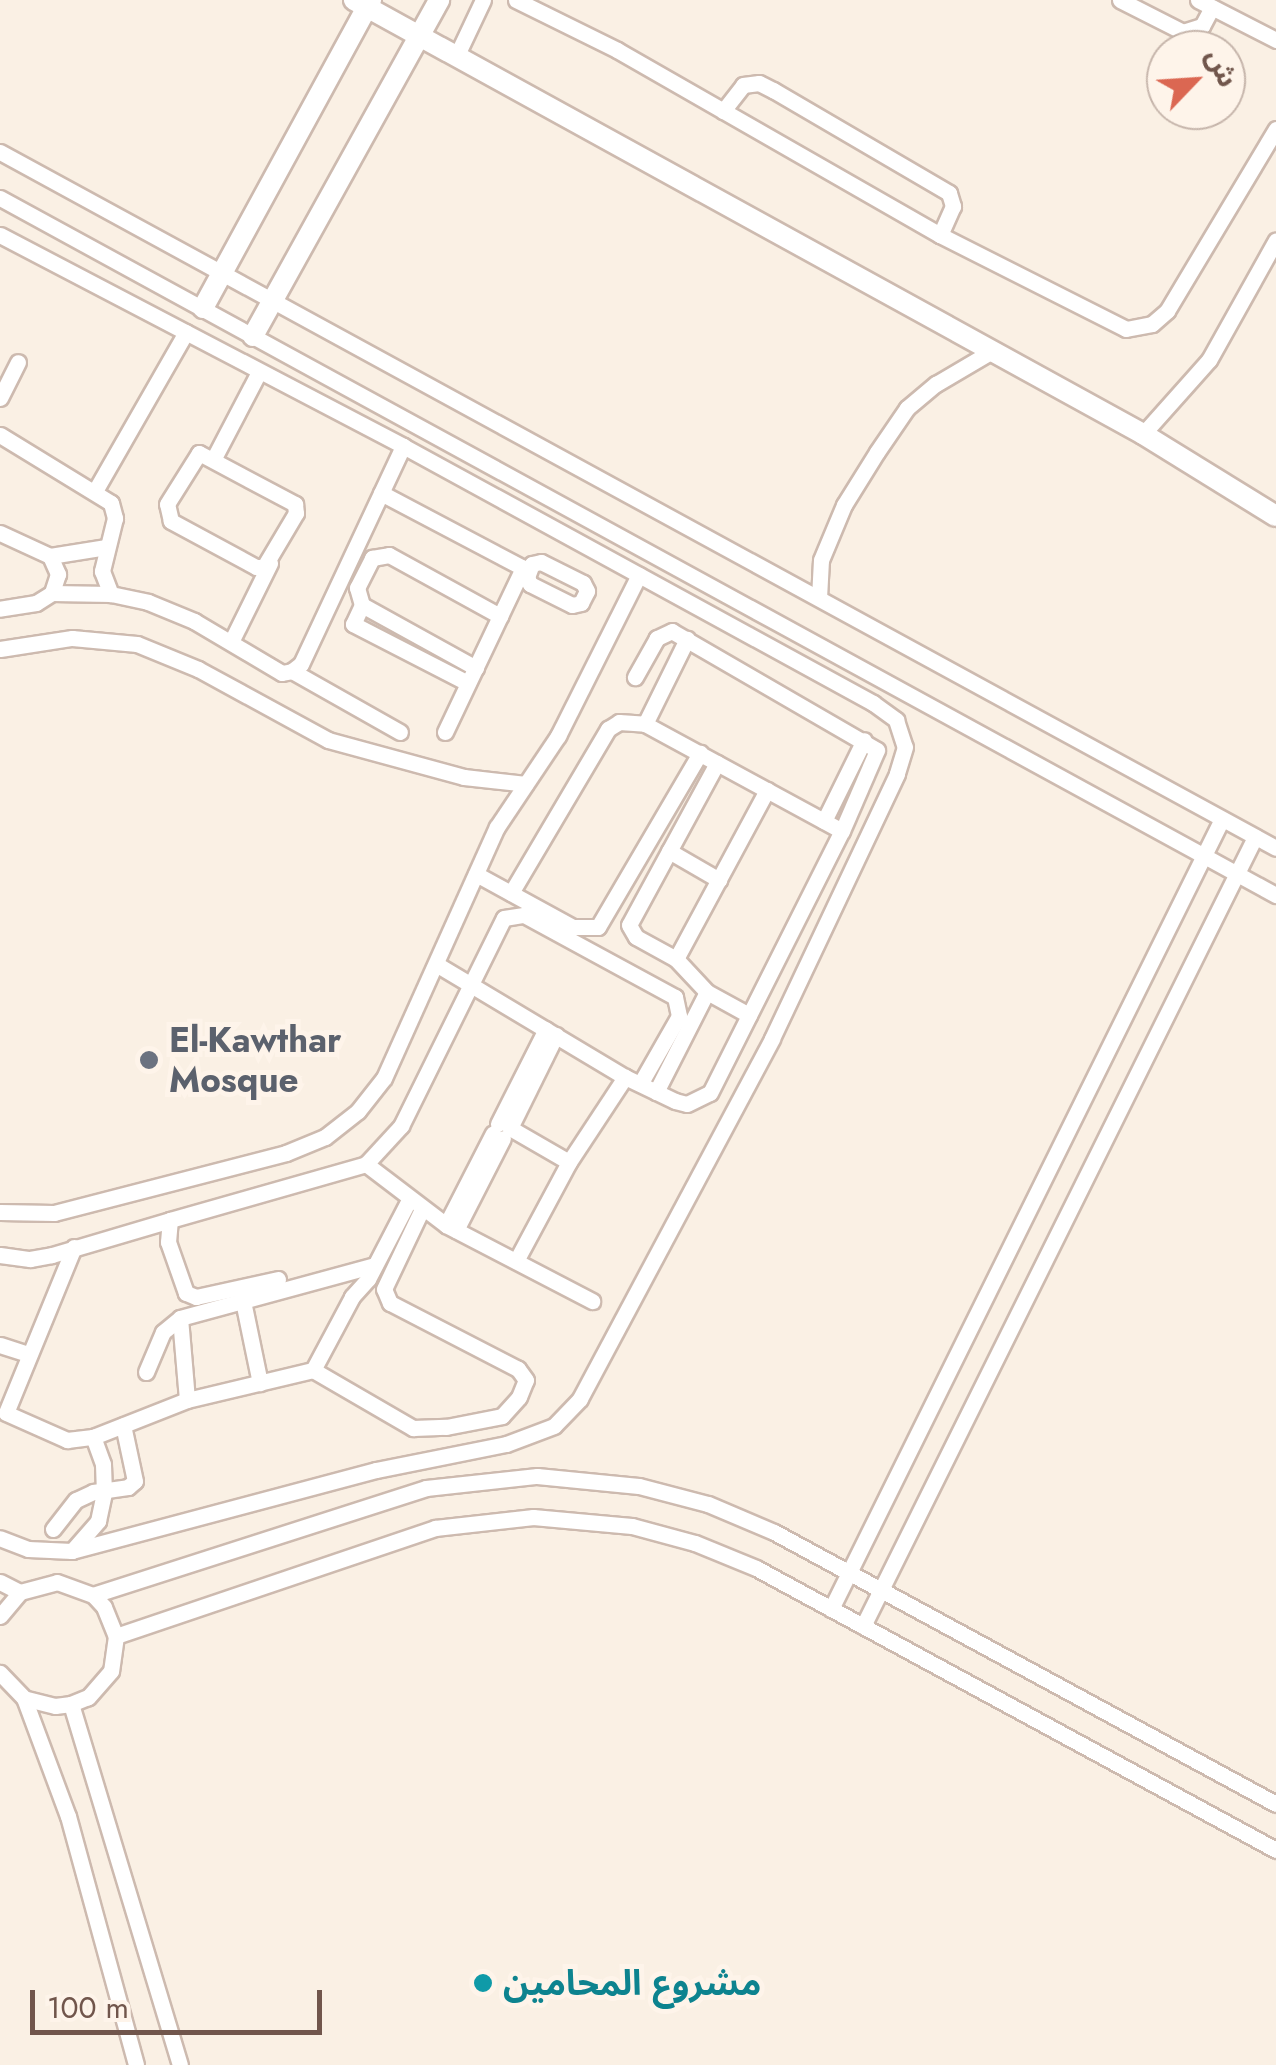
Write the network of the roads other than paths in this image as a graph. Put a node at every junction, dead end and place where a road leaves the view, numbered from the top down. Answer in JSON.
{"nodes":[{"id":1,"x":439,"y":0,"type":"edge"},
{"id":2,"x":483,"y":0,"type":"edge"},
{"id":3,"x":516,"y":0,"type":"edge"},
{"id":4,"x":1120,"y":0,"type":"edge"},
{"id":5,"x":364,"y":2,"type":"edge"},
{"id":6,"x":1205,"y":4,"type":"edge"},
{"id":7,"x":419,"y":37,"type":"junction"},
{"id":8,"x":1276,"y":40,"type":"edge"},
{"id":9,"x":456,"y":57,"type":"junction"},
{"id":10,"x":723,"y":112,"type":"junction"},
{"id":11,"x":1276,"y":130,"type":"edge"},
{"id":12,"x":0,"y":152,"type":"edge"},
{"id":13,"x":0,"y":198,"type":"edge"},
{"id":14,"x":0,"y":235,"type":"edge"},
{"id":15,"x":940,"y":235,"type":"junction"},
{"id":16,"x":1276,"y":240,"type":"edge"},
{"id":17,"x":222,"y":272,"type":"junction"},
{"id":18,"x":273,"y":299,"type":"junction"},
{"id":19,"x":203,"y":308,"type":"junction"},
{"id":20,"x":186,"y":332,"type":"junction"},
{"id":21,"x":253,"y":336,"type":"junction"},
{"id":22,"x":992,"y":351,"type":"junction"},
{"id":23,"x":18,"y":362,"type":"dead end"},
{"id":24,"x":259,"y":372,"type":"junction"},
{"id":25,"x":0,"y":398,"type":"edge"},
{"id":26,"x":1143,"y":434,"type":"junction"},
{"id":27,"x":0,"y":435,"type":"edge"},
{"id":28,"x":403,"y":446,"type":"junction"},
{"id":29,"x":214,"y":458,"type":"junction"},
{"id":30,"x":94,"y":491,"type":"junction"},
{"id":31,"x":381,"y":492,"type":"junction"},
{"id":32,"x":1276,"y":516,"type":"edge"},
{"id":33,"x":0,"y":533,"type":"edge"},
{"id":34,"x":106,"y":547,"type":"junction"},
{"id":35,"x":50,"y":556,"type":"junction"},
{"id":36,"x":270,"y":562,"type":"junction"},
{"id":37,"x":639,"y":575,"type":"junction"},
{"id":38,"x":52,"y":593,"type":"junction"},
{"id":39,"x":110,"y":594,"type":"junction"},
{"id":40,"x":820,"y":598,"type":"junction"},
{"id":41,"x":362,"y":605,"type":"junction"},
{"id":42,"x":0,"y":610,"type":"edge"},
{"id":43,"x":500,"y":616,"type":"junction"},
{"id":44,"x":687,"y":640,"type":"junction"},
{"id":45,"x":232,"y":642,"type":"junction"},
{"id":46,"x":0,"y":649,"type":"edge"},
{"id":47,"x":476,"y":668,"type":"junction"},
{"id":48,"x":292,"y":671,"type":"junction"},
{"id":49,"x":635,"y":677,"type":"dead end"},
{"id":50,"x":468,"y":683,"type":"junction"},
{"id":51,"x":645,"y":724,"type":"junction"},
{"id":52,"x":400,"y":732,"type":"dead end"},
{"id":53,"x":445,"y":732,"type":"dead end"},
{"id":54,"x":864,"y":740,"type":"junction"},
{"id":55,"x":700,"y":753,"type":"junction"},
{"id":56,"x":717,"y":763,"type":"junction"},
{"id":57,"x":526,"y":784,"type":"junction"},
{"id":58,"x":767,"y":790,"type":"junction"},
{"id":59,"x":1222,"y":819,"type":"junction"},
{"id":60,"x":824,"y":820,"type":"junction"},
{"id":61,"x":842,"y":831,"type":"junction"},
{"id":62,"x":1256,"y":836,"type":"junction"},
{"id":63,"x":1276,"y":848,"type":"edge"},
{"id":64,"x":669,"y":852,"type":"junction"},
{"id":65,"x":1204,"y":857,"type":"junction"},
{"id":66,"x":476,"y":874,"type":"junction"},
{"id":67,"x":1237,"y":874,"type":"junction"},
{"id":68,"x":719,"y":880,"type":"junction"},
{"id":69,"x":511,"y":893,"type":"junction"},
{"id":70,"x":1276,"y":896,"type":"edge"},
{"id":71,"x":676,"y":958,"type":"junction"},
{"id":72,"x":436,"y":964,"type":"junction"},
{"id":73,"x":472,"y":985,"type":"junction"},
{"id":74,"x":707,"y":992,"type":"junction"},
{"id":75,"x":749,"y":1015,"type":"junction"},
{"id":76,"x":551,"y":1032,"type":"junction"},
{"id":77,"x":632,"y":1080,"type":"junction"},
{"id":78,"x":656,"y":1092,"type":"junction"},
{"id":79,"x":570,"y":1162,"type":"junction"},
{"id":80,"x":366,"y":1164,"type":"junction"},
{"id":81,"x":416,"y":1204,"type":"junction"},
{"id":82,"x":0,"y":1212,"type":"edge"},
{"id":83,"x":170,"y":1220,"type":"junction"},
{"id":84,"x":451,"y":1227,"type":"junction"},
{"id":85,"x":74,"y":1247,"type":"junction"},
{"id":86,"x":516,"y":1261,"type":"junction"},
{"id":87,"x":2,"y":1262,"type":"edge"},
{"id":88,"x":376,"y":1265,"type":"junction"},
{"id":89,"x":278,"y":1279,"type":"dead end"},
{"id":90,"x":242,"y":1301,"type":"junction"},
{"id":91,"x":592,"y":1301,"type":"dead end"},
{"id":92,"x":180,"y":1318,"type":"junction"},
{"id":93,"x":0,"y":1345,"type":"edge"},
{"id":94,"x":28,"y":1354,"type":"junction"},
{"id":95,"x":313,"y":1370,"type":"junction"},
{"id":96,"x":146,"y":1372,"type":"dead end"},
{"id":97,"x":260,"y":1382,"type":"junction"},
{"id":98,"x":187,"y":1400,"type":"junction"},
{"id":99,"x":3,"y":1411,"type":"edge"},
{"id":100,"x":123,"y":1425,"type":"junction"},
{"id":101,"x":93,"y":1437,"type":"junction"},
{"id":102,"x":104,"y":1493,"type":"junction"},
{"id":103,"x":53,"y":1529,"type":"dead end"},
{"id":104,"x":0,"y":1538,"type":"edge"},
{"id":105,"x":72,"y":1551,"type":"junction"},
{"id":106,"x":848,"y":1572,"type":"junction"},
{"id":107,"x":0,"y":1582,"type":"edge"},
{"id":108,"x":880,"y":1589,"type":"junction"},
{"id":109,"x":20,"y":1592,"type":"junction"},
{"id":110,"x":93,"y":1595,"type":"junction"},
{"id":111,"x":830,"y":1608,"type":"junction"},
{"id":112,"x":0,"y":1616,"type":"edge"},
{"id":113,"x":862,"y":1626,"type":"junction"},
{"id":114,"x":116,"y":1636,"type":"junction"},
{"id":115,"x":0,"y":1673,"type":"edge"},
{"id":116,"x":24,"y":1698,"type":"junction"},
{"id":117,"x":71,"y":1704,"type":"junction"},
{"id":118,"x":1276,"y":1804,"type":"edge"},
{"id":119,"x":1276,"y":1850,"type":"edge"},
{"id":120,"x":136,"y":2065,"type":"edge"},
{"id":121,"x":180,"y":2065,"type":"edge"}],
"edges":[{"from":1,"to":7,"type":"street"},
{"from":2,"to":9,"type":"street"},
{"from":3,"to":10,"type":"street"},
{"from":4,"to":6,"type":"street"},
{"from":5,"to":7,"type":"street"},
{"from":5,"to":17,"type":"street"},
{"from":6,"to":8,"type":"street"},
{"from":7,"to":9,"type":"street"},
{"from":7,"to":18,"type":"street"},
{"from":9,"to":22,"type":"street"},
{"from":10,"to":15,"type":"street"},
{"from":10,"to":15,"type":"street"},
{"from":11,"to":15,"type":"street"},
{"from":12,"to":17,"type":"street"},
{"from":13,"to":19,"type":"street"},
{"from":14,"to":20,"type":"street"},
{"from":16,"to":26,"type":"street"},
{"from":17,"to":18,"type":"street"},
{"from":17,"to":19,"type":"street"},
{"from":18,"to":21,"type":"street"},
{"from":18,"to":40,"type":"street"},
{"from":19,"to":21,"type":"street"},
{"from":20,"to":24,"type":"street"},
{"from":20,"to":30,"type":"street"},
{"from":21,"to":65,"type":"street"},
{"from":22,"to":26,"type":"street"},
{"from":22,"to":40,"type":"street"},
{"from":23,"to":25,"type":"street"},
{"from":24,"to":28,"type":"street"},
{"from":24,"to":29,"type":"street"},
{"from":26,"to":32,"type":"street"},
{"from":27,"to":30,"type":"street"},
{"from":28,"to":31,"type":"street"},
{"from":28,"to":37,"type":"street"},
{"from":29,"to":36,"type":"street"},
{"from":29,"to":36,"type":"street"},
{"from":30,"to":34,"type":"street"},
{"from":31,"to":43,"type":"street"},
{"from":31,"to":48,"type":"street"},
{"from":33,"to":35,"type":"street"},
{"from":34,"to":35,"type":"street"},
{"from":34,"to":39,"type":"street"},
{"from":35,"to":38,"type":"street"},
{"from":36,"to":45,"type":"street"},
{"from":37,"to":57,"type":"street"},
{"from":37,"to":105,"type":"street"},
{"from":38,"to":39,"type":"street"},
{"from":38,"to":42,"type":"street"},
{"from":39,"to":45,"type":"street"},
{"from":40,"to":59,"type":"street"},
{"from":41,"to":43,"type":"street"},
{"from":41,"to":47,"type":"street"},
{"from":41,"to":50,"type":"street"},
{"from":43,"to":47,"type":"street"},
{"from":44,"to":49,"type":"street"},
{"from":44,"to":51,"type":"street"},
{"from":44,"to":54,"type":"street"},
{"from":45,"to":48,"type":"street"},
{"from":46,"to":57,"type":"street"},
{"from":47,"to":50,"type":"street"},
{"from":48,"to":52,"type":"street"},
{"from":50,"to":53,"type":"street"},
{"from":51,"to":55,"type":"street"},
{"from":51,"to":69,"type":"street"},
{"from":54,"to":60,"type":"street"},
{"from":54,"to":61,"type":"street"},
{"from":55,"to":56,"type":"street"},
{"from":55,"to":69,"type":"street"},
{"from":56,"to":58,"type":"street"},
{"from":56,"to":64,"type":"street"},
{"from":57,"to":66,"type":"street"},
{"from":58,"to":60,"type":"street"},
{"from":58,"to":68,"type":"street"},
{"from":59,"to":62,"type":"street"},
{"from":59,"to":65,"type":"street"},
{"from":60,"to":61,"type":"street"},
{"from":61,"to":75,"type":"street"},
{"from":62,"to":63,"type":"street"},
{"from":62,"to":67,"type":"street"},
{"from":64,"to":68,"type":"street"},
{"from":64,"to":71,"type":"street"},
{"from":65,"to":67,"type":"street"},
{"from":65,"to":106,"type":"street"},
{"from":66,"to":69,"type":"street"},
{"from":66,"to":72,"type":"street"},
{"from":67,"to":70,"type":"street"},
{"from":67,"to":108,"type":"street"},
{"from":68,"to":71,"type":"street"},
{"from":71,"to":74,"type":"street"},
{"from":72,"to":73,"type":"street"},
{"from":72,"to":82,"type":"street"},
{"from":73,"to":76,"type":"street"},
{"from":73,"to":77,"type":"street"},
{"from":73,"to":80,"type":"street"},
{"from":74,"to":75,"type":"street"},
{"from":74,"to":78,"type":"street"},
{"from":75,"to":78,"type":"street"},
{"from":76,"to":77,"type":"street"},
{"from":76,"to":79,"type":"street"},
{"from":76,"to":84,"type":"street"},
{"from":77,"to":78,"type":"street"},
{"from":77,"to":79,"type":"street"},
{"from":79,"to":86,"type":"street"},
{"from":80,"to":81,"type":"street"},
{"from":80,"to":83,"type":"street"},
{"from":81,"to":84,"type":"street"},
{"from":81,"to":88,"type":"street"},
{"from":81,"to":95,"type":"street"},
{"from":83,"to":85,"type":"street"},
{"from":83,"to":89,"type":"street"},
{"from":84,"to":86,"type":"street"},
{"from":85,"to":87,"type":"street"},
{"from":85,"to":94,"type":"street"},
{"from":86,"to":91,"type":"street"},
{"from":88,"to":90,"type":"street"},
{"from":88,"to":95,"type":"street"},
{"from":90,"to":92,"type":"street"},
{"from":90,"to":97,"type":"street"},
{"from":92,"to":96,"type":"street"},
{"from":92,"to":98,"type":"street"},
{"from":93,"to":94,"type":"street"},
{"from":94,"to":99,"type":"street"},
{"from":95,"to":97,"type":"street"},
{"from":97,"to":98,"type":"street"},
{"from":98,"to":100,"type":"street"},
{"from":99,"to":101,"type":"street"},
{"from":100,"to":101,"type":"street"},
{"from":100,"to":102,"type":"street"},
{"from":101,"to":102,"type":"street"},
{"from":102,"to":103,"type":"street"},
{"from":102,"to":105,"type":"street"},
{"from":104,"to":105,"type":"street"},
{"from":106,"to":108,"type":"street"},
{"from":106,"to":110,"type":"street"},
{"from":106,"to":111,"type":"street"},
{"from":107,"to":109,"type":"street"},
{"from":108,"to":113,"type":"street"},
{"from":108,"to":118,"type":"street"},
{"from":109,"to":110,"type":"street"},
{"from":109,"to":112,"type":"street"},
{"from":110,"to":114,"type":"street"},
{"from":111,"to":113,"type":"street"},
{"from":111,"to":114,"type":"street"},
{"from":113,"to":119,"type":"street"},
{"from":114,"to":117,"type":"street"},
{"from":115,"to":116,"type":"street"},
{"from":116,"to":117,"type":"street"},
{"from":116,"to":120,"type":"street"},
{"from":117,"to":121,"type":"street"}]}
